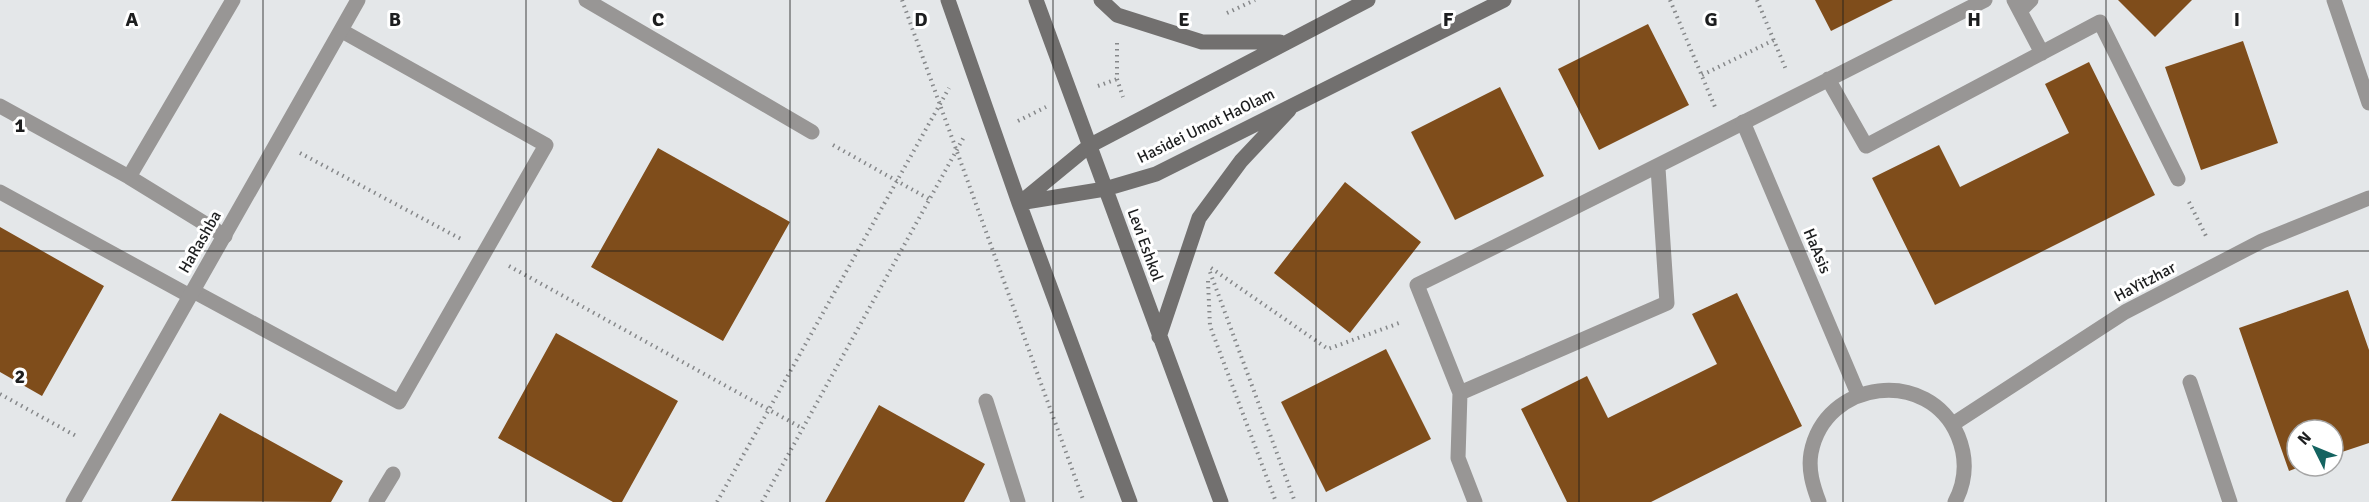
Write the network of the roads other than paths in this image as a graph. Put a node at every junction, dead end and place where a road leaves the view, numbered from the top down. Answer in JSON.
{"nodes":[{"id":1,"x":233,"y":0,"type":"edge"},
{"id":2,"x":358,"y":0,"type":"edge"},
{"id":3,"x":586,"y":0,"type":"edge"},
{"id":4,"x":948,"y":0,"type":"edge"},
{"id":5,"x":1036,"y":0,"type":"edge"},
{"id":6,"x":1101,"y":0,"type":"edge"},
{"id":7,"x":1368,"y":0,"type":"edge"},
{"id":8,"x":1504,"y":0,"type":"edge"},
{"id":9,"x":1985,"y":0,"type":"edge"},
{"id":10,"x":2031,"y":0,"type":"edge"},
{"id":11,"x":2334,"y":0,"type":"edge"},
{"id":12,"x":1964,"y":5,"type":"edge"},
{"id":13,"x":2017,"y":6,"type":"edge"},
{"id":14,"x":342,"y":31,"type":"junction"},
{"id":15,"x":1283,"y":42,"type":"junction"},
{"id":16,"x":2042,"y":53,"type":"junction"},
{"id":17,"x":1828,"y":79,"type":"junction"},
{"id":18,"x":1298,"y":101,"type":"junction"},
{"id":19,"x":2369,"y":103,"type":"edge"},
{"id":20,"x":0,"y":106,"type":"edge"},
{"id":21,"x":1743,"y":122,"type":"junction"},
{"id":22,"x":812,"y":132,"type":"road end"},
{"id":23,"x":1089,"y":146,"type":"junction"},
{"id":24,"x":1658,"y":168,"type":"junction"},
{"id":25,"x":129,"y":177,"type":"junction"},
{"id":26,"x":2178,"y":179,"type":"road end"},
{"id":27,"x":1105,"y":189,"type":"junction"},
{"id":28,"x":0,"y":192,"type":"edge"},
{"id":29,"x":2369,"y":198,"type":"edge"},
{"id":30,"x":1019,"y":203,"type":"junction"},
{"id":31,"x":225,"y":236,"type":"junction"},
{"id":32,"x":192,"y":294,"type":"junction"},
{"id":33,"x":1159,"y":337,"type":"junction"},
{"id":34,"x":2190,"y":382,"type":"dead end"},
{"id":35,"x":1460,"y":393,"type":"junction"},
{"id":36,"x":1858,"y":394,"type":"junction"},
{"id":37,"x":986,"y":401,"type":"dead end"},
{"id":38,"x":1953,"y":424,"type":"junction"},
{"id":39,"x":393,"y":474,"type":"dead end"},
{"id":40,"x":73,"y":502,"type":"edge"},
{"id":41,"x":376,"y":502,"type":"edge"},
{"id":42,"x":1018,"y":502,"type":"edge"},
{"id":43,"x":1131,"y":502,"type":"edge"},
{"id":44,"x":1221,"y":502,"type":"edge"},
{"id":45,"x":1475,"y":502,"type":"edge"},
{"id":46,"x":1819,"y":502,"type":"edge"},
{"id":47,"x":1954,"y":502,"type":"edge"},
{"id":48,"x":2230,"y":502,"type":"edge"}],
"edges":[{"from":1,"to":25,"type":"street"},
{"from":2,"to":14,"type":"street","name":"HaRashba"},
{"from":3,"to":22,"type":"street"},
{"from":4,"to":30,"type":"main road"},
{"from":5,"to":23,"type":"main road","name":"Levi Eshkol"},
{"from":6,"to":15,"type":"main road"},
{"from":7,"to":15,"type":"main road"},
{"from":8,"to":18,"type":"main road","name":"Hasidei Umot HaOlam"},
{"from":9,"to":12,"type":"street"},
{"from":10,"to":13,"type":"street"},
{"from":11,"to":19,"type":"street"},
{"from":12,"to":17,"type":"street"},
{"from":13,"to":16,"type":"street"},
{"from":14,"to":31,"type":"street","name":"HaRashba"},
{"from":14,"to":32,"type":"street"},
{"from":15,"to":23,"type":"main road"},
{"from":16,"to":17,"type":"street"},
{"from":16,"to":26,"type":"street"},
{"from":17,"to":21,"type":"street"},
{"from":18,"to":27,"type":"main road","name":"Hasidei Umot HaOlam"},
{"from":18,"to":33,"type":"main road"},
{"from":20,"to":25,"type":"street"},
{"from":21,"to":24,"type":"street"},
{"from":21,"to":36,"type":"street","name":"HaAsis"},
{"from":23,"to":27,"type":"main road","name":"Levi Eshkol"},
{"from":23,"to":30,"type":"main road"},
{"from":24,"to":35,"type":"street"},
{"from":24,"to":35,"type":"street"},
{"from":25,"to":31,"type":"street"},
{"from":27,"to":30,"type":"main road","name":"Hasidei Umot HaOlam"},
{"from":27,"to":33,"type":"main road","name":"Levi Eshkol"},
{"from":28,"to":32,"type":"street"},
{"from":29,"to":38,"type":"street","name":"HaYitzhar"},
{"from":30,"to":43,"type":"main road"},
{"from":31,"to":32,"type":"street","name":"HaRashba"},
{"from":32,"to":40,"type":"street","name":"HaRashba"},
{"from":33,"to":44,"type":"main road","name":"Levi Eshkol"},
{"from":34,"to":48,"type":"street"},
{"from":35,"to":45,"type":"street"},
{"from":36,"to":38,"type":"street"},
{"from":36,"to":46,"type":"street"},
{"from":37,"to":42,"type":"street"},
{"from":38,"to":47,"type":"street"},
{"from":39,"to":41,"type":"street"}]}
